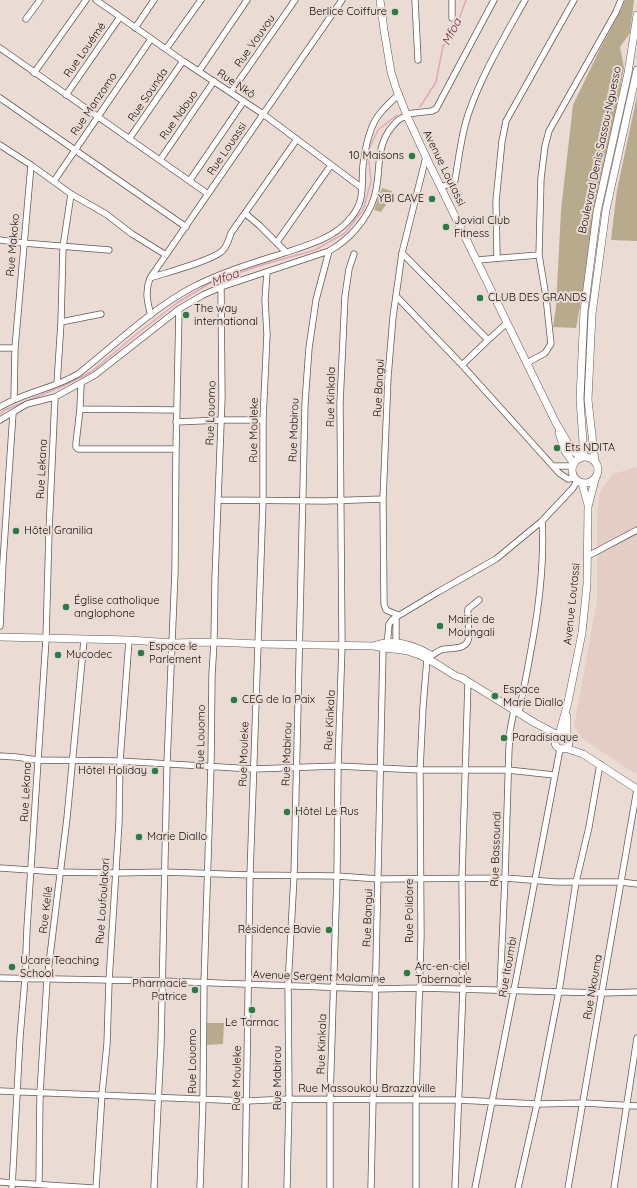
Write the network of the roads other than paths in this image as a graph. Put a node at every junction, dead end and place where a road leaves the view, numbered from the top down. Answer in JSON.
{"nodes":[{"id":1,"x":40,"y":0,"type":"edge"},
{"id":2,"x":86,"y":0,"type":"edge"},
{"id":3,"x":96,"y":0,"type":"edge"},
{"id":4,"x":109,"y":0,"type":"edge"},
{"id":5,"x":154,"y":0,"type":"edge"},
{"id":6,"x":201,"y":0,"type":"edge"},
{"id":7,"x":247,"y":0,"type":"edge"},
{"id":8,"x":295,"y":0,"type":"edge"},
{"id":9,"x":342,"y":0,"type":"edge"},
{"id":10,"x":380,"y":0,"type":"edge"},
{"id":11,"x":415,"y":0,"type":"edge"},
{"id":12,"x":452,"y":0,"type":"edge"},
{"id":13,"x":494,"y":0,"type":"edge"},
{"id":14,"x":525,"y":0,"type":"edge"},
{"id":15,"x":574,"y":0,"type":"edge"},
{"id":16,"x":621,"y":0,"type":"edge"},
{"id":17,"x":105,"y":6,"type":"junction"},
{"id":18,"x":637,"y":16,"type":"edge"},
{"id":19,"x":120,"y":17,"type":"junction"},
{"id":20,"x":452,"y":18,"type":"dead end"},
{"id":21,"x":26,"y":19,"type":"dead end"},
{"id":22,"x":135,"y":28,"type":"junction"},
{"id":23,"x":151,"y":39,"type":"junction"},
{"id":24,"x":0,"y":48,"type":"edge"},
{"id":25,"x":166,"y":49,"type":"junction"},
{"id":26,"x":634,"y":55,"type":"edge"},
{"id":27,"x":418,"y":60,"type":"dead end"},
{"id":28,"x":182,"y":61,"type":"junction"},
{"id":29,"x":637,"y":70,"type":"edge"},
{"id":30,"x":199,"y":71,"type":"junction"},
{"id":31,"x":34,"y":73,"type":"junction"},
{"id":32,"x":214,"y":81,"type":"junction"},
{"id":33,"x":231,"y":92,"type":"junction"},
{"id":34,"x":399,"y":94,"type":"junction"},
{"id":35,"x":66,"y":95,"type":"junction"},
{"id":36,"x":0,"y":98,"type":"edge"},
{"id":37,"x":244,"y":101,"type":"junction"},
{"id":38,"x":263,"y":114,"type":"junction"},
{"id":39,"x":407,"y":115,"type":"junction"},
{"id":40,"x":98,"y":117,"type":"junction"},
{"id":41,"x":129,"y":140,"type":"junction"},
{"id":42,"x":297,"y":140,"type":"junction"},
{"id":43,"x":0,"y":145,"type":"edge"},
{"id":44,"x":76,"y":149,"type":"junction"},
{"id":45,"x":426,"y":157,"type":"junction"},
{"id":46,"x":160,"y":160,"type":"junction"},
{"id":47,"x":31,"y":165,"type":"junction"},
{"id":48,"x":331,"y":165,"type":"junction"},
{"id":49,"x":190,"y":180,"type":"junction"},
{"id":50,"x":54,"y":181,"type":"junction"},
{"id":51,"x":441,"y":187,"type":"junction"},
{"id":52,"x":362,"y":188,"type":"junction"},
{"id":53,"x":71,"y":194,"type":"junction"},
{"id":54,"x":208,"y":194,"type":"junction"},
{"id":55,"x":246,"y":214,"type":"junction"},
{"id":56,"x":186,"y":227,"type":"junction"},
{"id":57,"x":0,"y":240,"type":"edge"},
{"id":58,"x":276,"y":242,"type":"junction"},
{"id":59,"x":23,"y":243,"type":"junction"},
{"id":60,"x":63,"y":247,"type":"junction"},
{"id":61,"x":109,"y":250,"type":"dead end"},
{"id":62,"x":329,"y":251,"type":"junction"},
{"id":63,"x":286,"y":252,"type":"junction"},
{"id":64,"x":402,"y":253,"type":"junction"},
{"id":65,"x":354,"y":254,"type":"dead end"},
{"id":66,"x":166,"y":255,"type":"junction"},
{"id":67,"x":538,"y":255,"type":"junction"},
{"id":68,"x":497,"y":258,"type":"junction"},
{"id":69,"x":477,"y":260,"type":"junction"},
{"id":70,"x":267,"y":272,"type":"junction"},
{"id":71,"x":150,"y":278,"type":"junction"},
{"id":72,"x":221,"y":287,"type":"junction"},
{"id":73,"x":396,"y":296,"type":"junction"},
{"id":74,"x":179,"y":309,"type":"junction"},
{"id":75,"x":101,"y":314,"type":"dead end"},
{"id":76,"x":151,"y":316,"type":"junction"},
{"id":77,"x":61,"y":322,"type":"junction"},
{"id":78,"x":507,"y":323,"type":"junction"},
{"id":79,"x":488,"y":340,"type":"junction"},
{"id":80,"x":0,"y":348,"type":"edge"},
{"id":81,"x":14,"y":348,"type":"junction"},
{"id":82,"x":527,"y":362,"type":"junction"},
{"id":83,"x":462,"y":365,"type":"junction"},
{"id":84,"x":57,"y":384,"type":"junction"},
{"id":85,"x":80,"y":384,"type":"junction"},
{"id":86,"x":55,"y":397,"type":"junction"},
{"id":87,"x":14,"y":399,"type":"junction"},
{"id":88,"x":0,"y":407,"type":"edge"},
{"id":89,"x":80,"y":409,"type":"junction"},
{"id":90,"x":177,"y":410,"type":"junction"},
{"id":91,"x":13,"y":413,"type":"junction"},
{"id":92,"x":0,"y":420,"type":"edge"},
{"id":93,"x":221,"y":420,"type":"junction"},
{"id":94,"x":263,"y":420,"type":"junction"},
{"id":95,"x":176,"y":422,"type":"junction"},
{"id":96,"x":556,"y":423,"type":"junction"},
{"id":97,"x":176,"y":449,"type":"junction"},
{"id":98,"x":583,"y":457,"type":"junction"},
{"id":99,"x":595,"y":462,"type":"junction"},
{"id":100,"x":573,"y":465,"type":"junction"},
{"id":101,"x":554,"y":466,"type":"junction"},
{"id":102,"x":596,"y":476,"type":"junction"},
{"id":103,"x":578,"y":480,"type":"junction"},
{"id":104,"x":383,"y":499,"type":"junction"},
{"id":105,"x":218,"y":500,"type":"junction"},
{"id":106,"x":263,"y":500,"type":"junction"},
{"id":107,"x":302,"y":500,"type":"junction"},
{"id":108,"x":341,"y":500,"type":"junction"},
{"id":109,"x":588,"y":508,"type":"junction"},
{"id":110,"x":542,"y":521,"type":"junction"},
{"id":111,"x":637,"y":530,"type":"edge"},
{"id":112,"x":588,"y":556,"type":"junction"},
{"id":113,"x":478,"y":600,"type":"dead end"},
{"id":114,"x":397,"y":616,"type":"junction"},
{"id":115,"x":0,"y":626,"type":"edge"},
{"id":116,"x":0,"y":637,"type":"edge"},
{"id":117,"x":46,"y":639,"type":"junction"},
{"id":118,"x":84,"y":640,"type":"junction"},
{"id":119,"x":129,"y":640,"type":"junction"},
{"id":120,"x":214,"y":642,"type":"junction"},
{"id":121,"x":173,"y":643,"type":"junction"},
{"id":122,"x":259,"y":644,"type":"junction"},
{"id":123,"x":300,"y":644,"type":"junction"},
{"id":124,"x":342,"y":645,"type":"junction"},
{"id":125,"x":396,"y":646,"type":"junction"},
{"id":126,"x":386,"y":647,"type":"junction"},
{"id":127,"x":429,"y":658,"type":"junction"},
{"id":128,"x":465,"y":679,"type":"junction"},
{"id":129,"x":517,"y":711,"type":"junction"},
{"id":130,"x":534,"y":723,"type":"junction"},
{"id":131,"x":563,"y":737,"type":"junction"},
{"id":132,"x":554,"y":743,"type":"junction"},
{"id":133,"x":563,"y":748,"type":"junction"},
{"id":134,"x":583,"y":754,"type":"junction"},
{"id":135,"x":0,"y":756,"type":"edge"},
{"id":136,"x":38,"y":760,"type":"junction"},
{"id":137,"x":73,"y":761,"type":"junction"},
{"id":138,"x":120,"y":761,"type":"junction"},
{"id":139,"x":167,"y":764,"type":"junction"},
{"id":140,"x":600,"y":764,"type":"junction"},
{"id":141,"x":211,"y":766,"type":"junction"},
{"id":142,"x":296,"y":766,"type":"junction"},
{"id":143,"x":338,"y":766,"type":"junction"},
{"id":144,"x":380,"y":768,"type":"junction"},
{"id":145,"x":253,"y":769,"type":"junction"},
{"id":146,"x":420,"y":770,"type":"junction"},
{"id":147,"x":508,"y":770,"type":"junction"},
{"id":148,"x":466,"y":771,"type":"junction"},
{"id":149,"x":554,"y":775,"type":"junction"},
{"id":150,"x":637,"y":789,"type":"edge"},
{"id":151,"x":0,"y":868,"type":"edge"},
{"id":152,"x":32,"y":870,"type":"junction"},
{"id":153,"x":60,"y":872,"type":"junction"},
{"id":154,"x":165,"y":872,"type":"junction"},
{"id":155,"x":115,"y":873,"type":"junction"},
{"id":156,"x":207,"y":874,"type":"junction"},
{"id":157,"x":250,"y":875,"type":"junction"},
{"id":158,"x":294,"y":876,"type":"junction"},
{"id":159,"x":337,"y":876,"type":"junction"},
{"id":160,"x":421,"y":878,"type":"junction"},
{"id":161,"x":462,"y":878,"type":"junction"},
{"id":162,"x":505,"y":878,"type":"junction"},
{"id":163,"x":379,"y":879,"type":"junction"},
{"id":164,"x":535,"y":881,"type":"junction"},
{"id":165,"x":576,"y":882,"type":"junction"},
{"id":166,"x":621,"y":882,"type":"junction"},
{"id":167,"x":637,"y":884,"type":"edge"},
{"id":168,"x":0,"y":978,"type":"edge"},
{"id":169,"x":25,"y":980,"type":"junction"},
{"id":170,"x":47,"y":980,"type":"junction"},
{"id":171,"x":108,"y":981,"type":"junction"},
{"id":172,"x":163,"y":981,"type":"junction"},
{"id":173,"x":204,"y":983,"type":"junction"},
{"id":174,"x":248,"y":985,"type":"junction"},
{"id":175,"x":288,"y":985,"type":"junction"},
{"id":176,"x":334,"y":988,"type":"junction"},
{"id":177,"x":419,"y":988,"type":"junction"},
{"id":178,"x":376,"y":989,"type":"junction"},
{"id":179,"x":463,"y":989,"type":"junction"},
{"id":180,"x":500,"y":990,"type":"junction"},
{"id":181,"x":514,"y":990,"type":"junction"},
{"id":182,"x":559,"y":991,"type":"junction"},
{"id":183,"x":637,"y":992,"type":"edge"},
{"id":184,"x":602,"y":993,"type":"junction"},
{"id":185,"x":637,"y":1038,"type":"edge"},
{"id":186,"x":0,"y":1091,"type":"edge"},
{"id":187,"x":17,"y":1092,"type":"junction"},
{"id":188,"x":40,"y":1093,"type":"junction"},
{"id":189,"x":102,"y":1094,"type":"junction"},
{"id":190,"x":158,"y":1096,"type":"junction"},
{"id":191,"x":203,"y":1099,"type":"junction"},
{"id":192,"x":289,"y":1099,"type":"junction"},
{"id":193,"x":330,"y":1099,"type":"junction"},
{"id":194,"x":374,"y":1099,"type":"junction"},
{"id":195,"x":416,"y":1100,"type":"junction"},
{"id":196,"x":458,"y":1100,"type":"junction"},
{"id":197,"x":247,"y":1101,"type":"junction"},
{"id":198,"x":491,"y":1102,"type":"junction"},
{"id":199,"x":584,"y":1103,"type":"junction"},
{"id":200,"x":537,"y":1104,"type":"junction"},
{"id":201,"x":626,"y":1106,"type":"junction"},
{"id":202,"x":637,"y":1106,"type":"edge"},
{"id":203,"x":0,"y":1182,"type":"edge"},
{"id":204,"x":39,"y":1184,"type":"junction"},
{"id":205,"x":12,"y":1185,"type":"edge"},
{"id":206,"x":95,"y":1188,"type":"edge"},
{"id":207,"x":154,"y":1188,"type":"edge"},
{"id":208,"x":200,"y":1188,"type":"edge"},
{"id":209,"x":245,"y":1188,"type":"edge"},
{"id":210,"x":287,"y":1188,"type":"edge"},
{"id":211,"x":330,"y":1188,"type":"edge"},
{"id":212,"x":371,"y":1188,"type":"edge"},
{"id":213,"x":416,"y":1188,"type":"edge"},
{"id":214,"x":455,"y":1188,"type":"edge"},
{"id":215,"x":475,"y":1188,"type":"edge"},
{"id":216,"x":518,"y":1188,"type":"edge"},
{"id":217,"x":568,"y":1188,"type":"edge"},
{"id":218,"x":614,"y":1188,"type":"edge"}],
"edges":[{"from":1,"to":21,"type":"street"},
{"from":2,"to":31,"type":"street"},
{"from":3,"to":17,"type":"street","name":"Rue Nkô"},
{"from":4,"to":17,"type":"street","name":"Rue Louémé"},
{"from":5,"to":22,"type":"street"},
{"from":6,"to":25,"type":"street"},
{"from":7,"to":30,"type":"street"},
{"from":8,"to":33,"type":"street","name":"Rue Vouvou"},
{"from":9,"to":38,"type":"street","name":"Rue Louassi"},
{"from":10,"to":34,"type":"main road","name":"Avenue Loutassi"},
{"from":11,"to":27,"type":"street"},
{"from":12,"to":20,"type":"street"},
{"from":13,"to":39,"type":"street"},
{"from":14,"to":51,"type":"street"},
{"from":15,"to":68,"type":"street"},
{"from":16,"to":67,"type":"street"},
{"from":17,"to":19,"type":"street","name":"Rue Nkô"},
{"from":18,"to":26,"type":"main road","name":"Boulevard Denis Sassou-Nguesso"},
{"from":19,"to":22,"type":"street","name":"Rue Nkô"},
{"from":19,"to":35,"type":"street","name":"Rue Louémé"},
{"from":22,"to":23,"type":"street","name":"Rue Nkô"},
{"from":23,"to":25,"type":"street","name":"Rue Nkô"},
{"from":23,"to":40,"type":"street","name":"Rue Manzomo"},
{"from":24,"to":31,"type":"street"},
{"from":25,"to":28,"type":"street","name":"Rue Nkô"},
{"from":26,"to":98,"type":"main road","name":"Boulevard Denis Sassou-Nguesso"},
{"from":28,"to":30,"type":"street","name":"Rue Nkô"},
{"from":28,"to":41,"type":"street","name":"Rue Sounda"},
{"from":29,"to":99,"type":"main road","name":"Boulevard Denis Sassou-Nguesso"},
{"from":30,"to":32,"type":"street","name":"Rue Nkô"},
{"from":31,"to":35,"type":"street"},
{"from":32,"to":33,"type":"street","name":"Rue Nkô"},
{"from":32,"to":46,"type":"street","name":"Rue Ndouo"},
{"from":33,"to":37,"type":"street","name":"Rue Nkô"},
{"from":34,"to":39,"type":"main road","name":"Avenue Loutassi"},
{"from":34,"to":52,"type":"street"},
{"from":35,"to":40,"type":"street"},
{"from":36,"to":44,"type":"street"},
{"from":37,"to":38,"type":"street","name":"Rue Nkô"},
{"from":37,"to":49,"type":"street"},
{"from":38,"to":42,"type":"street","name":"Rue Nkô"},
{"from":38,"to":54,"type":"street","name":"Rue Louassi"},
{"from":39,"to":45,"type":"main road","name":"Avenue Loutassi"},
{"from":39,"to":62,"type":"street"},
{"from":40,"to":41,"type":"street"},
{"from":40,"to":44,"type":"street","name":"Rue Manzomo"},
{"from":41,"to":46,"type":"street"},
{"from":42,"to":48,"type":"street","name":"Rue Nkô"},
{"from":42,"to":55,"type":"street"},
{"from":43,"to":47,"type":"street"},
{"from":44,"to":50,"type":"street","name":"Rue Manzomo"},
{"from":44,"to":56,"type":"street"},
{"from":45,"to":51,"type":"main road","name":"Avenue Loutassi"},
{"from":45,"to":64,"type":"street","name":"Rue Bangui"},
{"from":46,"to":49,"type":"street"},
{"from":47,"to":50,"type":"street"},
{"from":47,"to":59,"type":"street","name":"Rue Makoko"},
{"from":48,"to":52,"type":"street","name":"Rue Nkô"},
{"from":48,"to":58,"type":"street"},
{"from":49,"to":54,"type":"street"},
{"from":50,"to":53,"type":"street"},
{"from":51,"to":69,"type":"main road","name":"Avenue Loutassi"},
{"from":52,"to":63,"type":"street"},
{"from":53,"to":60,"type":"street"},
{"from":53,"to":66,"type":"street"},
{"from":54,"to":56,"type":"street","name":"Rue Louassi"},
{"from":55,"to":58,"type":"street"},
{"from":55,"to":71,"type":"street"},
{"from":56,"to":66,"type":"street","name":"Rue Louassi"},
{"from":57,"to":59,"type":"street"},
{"from":58,"to":63,"type":"street"},
{"from":59,"to":60,"type":"street"},
{"from":59,"to":81,"type":"street","name":"Rue Makoko"},
{"from":60,"to":61,"type":"street"},
{"from":60,"to":77,"type":"street"},
{"from":62,"to":70,"type":"street"},
{"from":62,"to":107,"type":"street","name":"Rue Mabirou"},
{"from":63,"to":76,"type":"street"},
{"from":64,"to":73,"type":"street","name":"Rue Bangui"},
{"from":64,"to":79,"type":"street"},
{"from":65,"to":108,"type":"street","name":"Rue Kinkala"},
{"from":66,"to":71,"type":"street","name":"Rue Louassi"},
{"from":67,"to":68,"type":"street"},
{"from":67,"to":82,"type":"street"},
{"from":68,"to":69,"type":"street"},
{"from":69,"to":78,"type":"main road","name":"Avenue Loutassi"},
{"from":70,"to":72,"type":"street"},
{"from":70,"to":94,"type":"street","name":"Rue Mouleke"},
{"from":71,"to":76,"type":"street","name":"Rue Louassi"},
{"from":72,"to":74,"type":"street"},
{"from":72,"to":93,"type":"street","name":"Rue Louomo"},
{"from":73,"to":83,"type":"street"},
{"from":73,"to":104,"type":"street","name":"Rue Bangui"},
{"from":74,"to":85,"type":"street"},
{"from":74,"to":90,"type":"street"},
{"from":75,"to":77,"type":"street"},
{"from":76,"to":84,"type":"street"},
{"from":77,"to":84,"type":"street"},
{"from":78,"to":79,"type":"street"},
{"from":78,"to":82,"type":"main road","name":"Avenue Loutassi"},
{"from":79,"to":83,"type":"street"},
{"from":80,"to":81,"type":"street"},
{"from":81,"to":87,"type":"street","name":"Rue Makoko"},
{"from":82,"to":96,"type":"main road","name":"Avenue Loutassi"},
{"from":83,"to":101,"type":"street"},
{"from":84,"to":87,"type":"street"},
{"from":85,"to":86,"type":"street"},
{"from":85,"to":89,"type":"street"},
{"from":86,"to":91,"type":"street"},
{"from":86,"to":117,"type":"street","name":"Rue Lekana"},
{"from":87,"to":88,"type":"street"},
{"from":89,"to":90,"type":"street"},
{"from":89,"to":97,"type":"street"},
{"from":90,"to":95,"type":"street"},
{"from":91,"to":92,"type":"street"},
{"from":91,"to":115,"type":"street"},
{"from":93,"to":94,"type":"street"},
{"from":93,"to":95,"type":"street"},
{"from":93,"to":105,"type":"street","name":"Rue Louomo"},
{"from":94,"to":106,"type":"street","name":"Rue Mouleke"},
{"from":95,"to":97,"type":"street"},
{"from":96,"to":98,"type":"main road","name":"Avenue Loutassi"},
{"from":96,"to":100,"type":"main road","name":"Avenue Loutassi"},
{"from":97,"to":121,"type":"street"},
{"from":98,"to":99,"type":"main road"},
{"from":98,"to":100,"type":"main road"},
{"from":99,"to":102,"type":"main road"},
{"from":100,"to":101,"type":"street"},
{"from":100,"to":103,"type":"main road"},
{"from":101,"to":103,"type":"street"},
{"from":102,"to":103,"type":"main road"},
{"from":102,"to":109,"type":"main road","name":"Avenue Loutassi"},
{"from":103,"to":109,"type":"main road","name":"Avenue Loutassi"},
{"from":103,"to":110,"type":"street"},
{"from":104,"to":108,"type":"street"},
{"from":104,"to":114,"type":"street","name":"Rue Bangui"},
{"from":105,"to":106,"type":"street"},
{"from":105,"to":120,"type":"street","name":"Rue Louomo"},
{"from":106,"to":107,"type":"street"},
{"from":106,"to":122,"type":"street","name":"Rue Mouleke"},
{"from":107,"to":108,"type":"street"},
{"from":107,"to":123,"type":"street","name":"Rue Mabirou"},
{"from":108,"to":124,"type":"street","name":"Rue Kinkala"},
{"from":109,"to":112,"type":"main road","name":"Avenue Loutassi"},
{"from":110,"to":114,"type":"street"},
{"from":110,"to":129,"type":"street","name":"Rue Bassoundi"},
{"from":111,"to":112,"type":"street"},
{"from":112,"to":131,"type":"main road","name":"Avenue Loutassi"},
{"from":113,"to":127,"type":"street"},
{"from":114,"to":125,"type":"street"},
{"from":114,"to":126,"type":"street","name":"Rue Bangui"},
{"from":116,"to":117,"type":"main road"},
{"from":117,"to":118,"type":"main road"},
{"from":117,"to":136,"type":"street","name":"Rue Lekana"},
{"from":118,"to":119,"type":"main road"},
{"from":118,"to":137,"type":"street","name":"Rue Kellé"},
{"from":119,"to":121,"type":"main road"},
{"from":119,"to":138,"type":"street","name":"Rue Loufoulakari"},
{"from":120,"to":121,"type":"main road"},
{"from":120,"to":122,"type":"main road"},
{"from":120,"to":141,"type":"street","name":"Rue Louomo"},
{"from":121,"to":139,"type":"street"},
{"from":122,"to":123,"type":"main road"},
{"from":122,"to":145,"type":"street","name":"Rue Mouleke"},
{"from":123,"to":124,"type":"main road"},
{"from":123,"to":142,"type":"street","name":"Rue Mabirou"},
{"from":124,"to":126,"type":"main road"},
{"from":124,"to":143,"type":"street","name":"Rue Kinkala"},
{"from":125,"to":126,"type":"main road"},
{"from":125,"to":127,"type":"main road"},
{"from":126,"to":144,"type":"street","name":"Rue Bangui"},
{"from":127,"to":128,"type":"main road"},
{"from":127,"to":146,"type":"street","name":"Rue Polidore"},
{"from":128,"to":129,"type":"main road"},
{"from":128,"to":148,"type":"street"},
{"from":129,"to":130,"type":"main road"},
{"from":129,"to":147,"type":"street","name":"Rue Bassoundi"},
{"from":130,"to":131,"type":"main road"},
{"from":130,"to":132,"type":"main road"},
{"from":131,"to":132,"type":"main road"},
{"from":131,"to":133,"type":"main road"},
{"from":131,"to":134,"type":"main road"},
{"from":132,"to":133,"type":"main road"},
{"from":133,"to":134,"type":"main road"},
{"from":133,"to":149,"type":"street","name":"Rue Itoumbi"},
{"from":134,"to":140,"type":"main road"},
{"from":135,"to":136,"type":"street"},
{"from":136,"to":137,"type":"street"},
{"from":136,"to":152,"type":"street","name":"Rue Lekana"},
{"from":137,"to":138,"type":"street"},
{"from":137,"to":153,"type":"street","name":"Rue Kellé"},
{"from":138,"to":139,"type":"street"},
{"from":138,"to":155,"type":"street","name":"Rue Loufoulakari"},
{"from":139,"to":141,"type":"street"},
{"from":139,"to":154,"type":"street"},
{"from":140,"to":150,"type":"main road"},
{"from":140,"to":165,"type":"street"},
{"from":141,"to":145,"type":"street"},
{"from":141,"to":156,"type":"street","name":"Rue Louomo"},
{"from":142,"to":143,"type":"street"},
{"from":142,"to":145,"type":"street"},
{"from":142,"to":158,"type":"street","name":"Rue Mabirou"},
{"from":143,"to":144,"type":"street"},
{"from":143,"to":159,"type":"street","name":"Rue Kinkala"},
{"from":144,"to":146,"type":"street"},
{"from":144,"to":163,"type":"street","name":"Rue Bangui"},
{"from":145,"to":157,"type":"street","name":"Rue Mouleke"},
{"from":146,"to":148,"type":"street"},
{"from":146,"to":160,"type":"street","name":"Rue Polidore"},
{"from":147,"to":148,"type":"street"},
{"from":147,"to":149,"type":"street"},
{"from":147,"to":162,"type":"street","name":"Rue Bassoundi"},
{"from":148,"to":161,"type":"street"},
{"from":149,"to":164,"type":"street","name":"Rue Itoumbi"},
{"from":150,"to":166,"type":"street","name":"Rue Nkouma"},
{"from":151,"to":152,"type":"street"},
{"from":152,"to":153,"type":"street"},
{"from":152,"to":169,"type":"street","name":"Rue Lekana"},
{"from":153,"to":155,"type":"street"},
{"from":153,"to":170,"type":"street","name":"Rue Kellé"},
{"from":154,"to":155,"type":"street"},
{"from":154,"to":156,"type":"street"},
{"from":154,"to":172,"type":"street"},
{"from":155,"to":171,"type":"street","name":"Rue Loufoulakari"},
{"from":156,"to":157,"type":"street"},
{"from":156,"to":173,"type":"street","name":"Rue Louomo"},
{"from":157,"to":158,"type":"street"},
{"from":157,"to":174,"type":"street","name":"Rue Mouleke"},
{"from":158,"to":159,"type":"street"},
{"from":158,"to":175,"type":"street","name":"Rue Mabirou"},
{"from":159,"to":163,"type":"street"},
{"from":159,"to":176,"type":"street","name":"Rue Kinkala"},
{"from":160,"to":161,"type":"street"},
{"from":160,"to":163,"type":"street"},
{"from":160,"to":177,"type":"street","name":"Rue Polidore"},
{"from":161,"to":162,"type":"street"},
{"from":161,"to":179,"type":"street"},
{"from":162,"to":164,"type":"street"},
{"from":162,"to":180,"type":"street","name":"Rue Bassoundi"},
{"from":163,"to":178,"type":"street","name":"Rue Bangui"},
{"from":164,"to":165,"type":"street"},
{"from":164,"to":181,"type":"street","name":"Rue Itoumbi"},
{"from":165,"to":166,"type":"street"},
{"from":165,"to":182,"type":"street"},
{"from":166,"to":167,"type":"street"},
{"from":166,"to":184,"type":"street","name":"Rue Nkouma"},
{"from":168,"to":169,"type":"street","name":"Avenue Sergent Malamine"},
{"from":169,"to":170,"type":"street","name":"Avenue Sergent Malamine"},
{"from":169,"to":187,"type":"street","name":"Rue Lekana"},
{"from":170,"to":171,"type":"street","name":"Avenue Sergent Malamine"},
{"from":170,"to":188,"type":"street","name":"Rue Kellé"},
{"from":171,"to":172,"type":"street","name":"Avenue Sergent Malamine"},
{"from":171,"to":189,"type":"street","name":"Rue Loufoulakari"},
{"from":172,"to":173,"type":"street","name":"Avenue Sergent Malamine"},
{"from":172,"to":190,"type":"street"},
{"from":173,"to":174,"type":"street","name":"Avenue Sergent Malamine"},
{"from":173,"to":191,"type":"street","name":"Rue Louomo"},
{"from":174,"to":175,"type":"street","name":"Avenue Sergent Malamine"},
{"from":174,"to":197,"type":"street","name":"Rue Mouleke"},
{"from":175,"to":176,"type":"street","name":"Avenue Sergent Malamine"},
{"from":175,"to":192,"type":"street","name":"Rue Mabirou"},
{"from":176,"to":178,"type":"street","name":"Avenue Sergent Malamine"},
{"from":176,"to":193,"type":"street","name":"Rue Kinkala"},
{"from":177,"to":178,"type":"street","name":"Avenue Sergent Malamine"},
{"from":177,"to":179,"type":"street","name":"Avenue Sergent Malamine"},
{"from":177,"to":195,"type":"street","name":"Rue Polidore"},
{"from":178,"to":194,"type":"street","name":"Rue Bangui"},
{"from":179,"to":180,"type":"street","name":"Avenue Sergent Malamine"},
{"from":179,"to":196,"type":"street"},
{"from":180,"to":181,"type":"street","name":"Avenue Sergent Malamine"},
{"from":181,"to":182,"type":"street","name":"Avenue Sergent Malamine"},
{"from":181,"to":198,"type":"street","name":"Rue Itoumbi"},
{"from":182,"to":184,"type":"street","name":"Avenue Sergent Malamine"},
{"from":182,"to":200,"type":"street"},
{"from":183,"to":184,"type":"street","name":"Avenue Sergent Malamine"},
{"from":184,"to":199,"type":"street","name":"Rue Nkouma"},
{"from":185,"to":201,"type":"street"},
{"from":186,"to":187,"type":"street","name":"Rue Massoukou Brazzaville"},
{"from":187,"to":188,"type":"street","name":"Rue Massoukou Brazzaville"},
{"from":187,"to":205,"type":"street","name":"Rue Lekana"},
{"from":188,"to":189,"type":"street","name":"Rue Massoukou Brazzaville"},
{"from":188,"to":204,"type":"street","name":"Rue Kellé"},
{"from":189,"to":190,"type":"street","name":"Rue Massoukou Brazzaville"},
{"from":189,"to":206,"type":"street","name":"Rue Loufoulakari"},
{"from":190,"to":191,"type":"street","name":"Rue Massoukou Brazzaville"},
{"from":190,"to":207,"type":"street"},
{"from":191,"to":197,"type":"street","name":"Rue Massoukou Brazzaville"},
{"from":191,"to":208,"type":"street","name":"Rue Louomo"},
{"from":192,"to":193,"type":"street","name":"Rue Massoukou Brazzaville"},
{"from":192,"to":197,"type":"street","name":"Rue Massoukou Brazzaville"},
{"from":192,"to":210,"type":"street","name":"Rue Mabirou"},
{"from":193,"to":194,"type":"street","name":"Rue Massoukou Brazzaville"},
{"from":193,"to":211,"type":"street","name":"Rue Kinkala"},
{"from":194,"to":195,"type":"street","name":"Rue Massoukou Brazzaville"},
{"from":194,"to":212,"type":"street","name":"Rue Bangui"},
{"from":195,"to":196,"type":"street","name":"Rue Massoukou Brazzaville"},
{"from":195,"to":213,"type":"street","name":"Rue Polidore"},
{"from":196,"to":198,"type":"street","name":"Rue Massoukou Brazzaville"},
{"from":196,"to":214,"type":"street"},
{"from":197,"to":209,"type":"street","name":"Rue Mouleke"},
{"from":198,"to":200,"type":"street","name":"Rue Massoukou Brazzaville"},
{"from":198,"to":215,"type":"street","name":"Rue Itoumbi"},
{"from":199,"to":200,"type":"street","name":"Rue Massoukou Brazzaville"},
{"from":199,"to":201,"type":"street","name":"Rue Massoukou Brazzaville"},
{"from":199,"to":217,"type":"street","name":"Rue Nkouma"},
{"from":200,"to":216,"type":"street"},
{"from":201,"to":202,"type":"street","name":"Rue Massoukou Brazzaville"},
{"from":201,"to":218,"type":"street"},
{"from":203,"to":205,"type":"street"},
{"from":204,"to":205,"type":"street"},
{"from":204,"to":206,"type":"street"}]}
